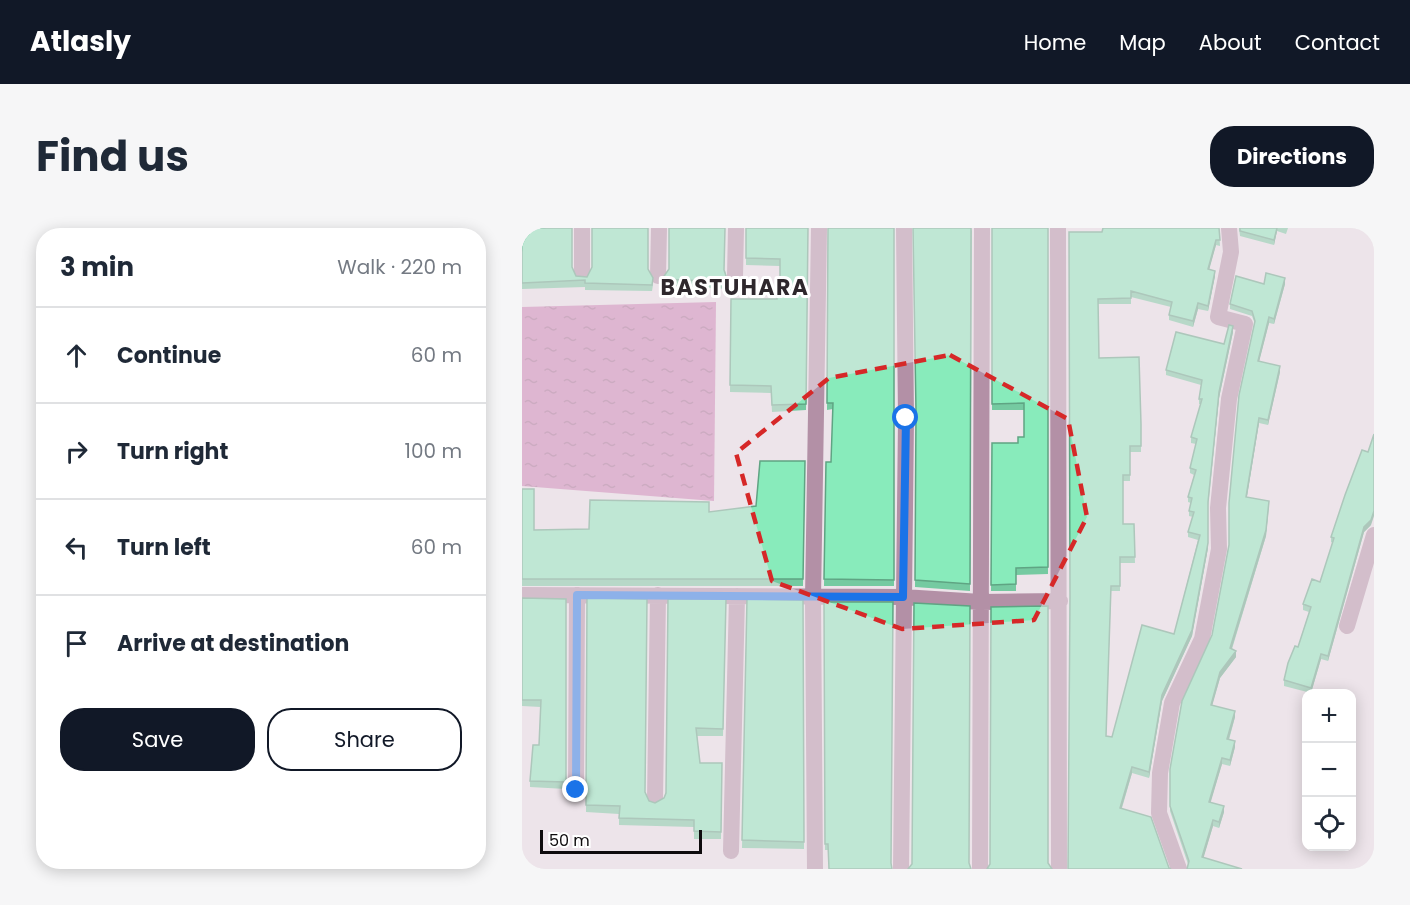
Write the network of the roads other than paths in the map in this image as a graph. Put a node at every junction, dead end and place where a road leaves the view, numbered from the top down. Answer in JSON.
{"nodes":[{"id":1,"x":582,"y":228,"type":"edge"},
{"id":2,"x":659,"y":228,"type":"edge"},
{"id":3,"x":736,"y":228,"type":"edge"},
{"id":4,"x":819,"y":228,"type":"edge"},
{"id":5,"x":904,"y":228,"type":"edge"},
{"id":6,"x":982,"y":228,"type":"edge"},
{"id":7,"x":1058,"y":228,"type":"edge"},
{"id":8,"x":1229,"y":228,"type":"edge"},
{"id":9,"x":582,"y":274,"type":"edge"},
{"id":10,"x":658,"y":276,"type":"dead end"},
{"id":11,"x":735,"y":277,"type":"dead end"},
{"id":12,"x":1374,"y":535,"type":"edge"},
{"id":13,"x":522,"y":595,"type":"edge"},
{"id":14,"x":577,"y":595,"type":"junction"},
{"id":15,"x":658,"y":595,"type":"junction"},
{"id":16,"x":737,"y":596,"type":"junction"},
{"id":17,"x":903,"y":597,"type":"junction"},
{"id":18,"x":813,"y":598,"type":"junction"},
{"id":19,"x":1060,"y":601,"type":"junction"},
{"id":20,"x":981,"y":602,"type":"junction"},
{"id":21,"x":1347,"y":626,"type":"dead end"},
{"id":22,"x":576,"y":790,"type":"dead end"},
{"id":23,"x":655,"y":800,"type":"edge"},
{"id":24,"x":731,"y":851,"type":"dead end"},
{"id":25,"x":814,"y":869,"type":"edge"},
{"id":26,"x":901,"y":869,"type":"edge"},
{"id":27,"x":980,"y":869,"type":"edge"},
{"id":28,"x":1059,"y":869,"type":"edge"},
{"id":29,"x":1179,"y":869,"type":"edge"}],
"edges":[{"from":1,"to":9,"type":"street"},
{"from":2,"to":10,"type":"street"},
{"from":3,"to":11,"type":"street"},
{"from":4,"to":18,"type":"street"},
{"from":5,"to":17,"type":"street"},
{"from":6,"to":20,"type":"street"},
{"from":7,"to":19,"type":"street"},
{"from":8,"to":29,"type":"street"},
{"from":12,"to":21,"type":"street"},
{"from":13,"to":14,"type":"street"},
{"from":14,"to":15,"type":"street"},
{"from":14,"to":22,"type":"street"},
{"from":15,"to":16,"type":"street"},
{"from":15,"to":23,"type":"street"},
{"from":16,"to":18,"type":"street"},
{"from":16,"to":24,"type":"street"},
{"from":17,"to":18,"type":"street"},
{"from":17,"to":20,"type":"street"},
{"from":17,"to":26,"type":"street"},
{"from":18,"to":25,"type":"street"},
{"from":19,"to":20,"type":"street"},
{"from":19,"to":28,"type":"street"},
{"from":20,"to":27,"type":"street"}]}
